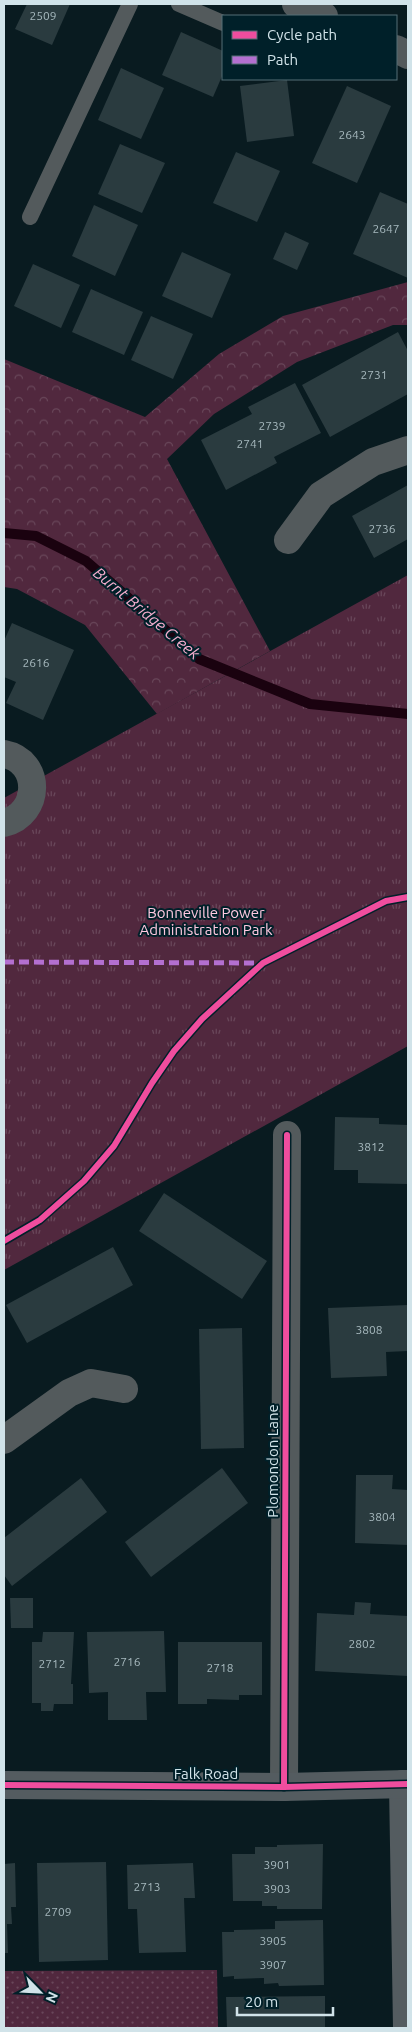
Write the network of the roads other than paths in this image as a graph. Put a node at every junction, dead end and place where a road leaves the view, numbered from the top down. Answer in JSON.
{"nodes":[{"id":1,"x":130,"y":4,"type":"edge"},
{"id":2,"x":179,"y":4,"type":"edge"},
{"id":3,"x":296,"y":4,"type":"edge"},
{"id":4,"x":322,"y":15,"type":"edge"},
{"id":5,"x":222,"y":23,"type":"edge"},
{"id":6,"x":30,"y":217,"type":"dead end"},
{"id":7,"x":408,"y":450,"type":"edge"},
{"id":8,"x":288,"y":540,"type":"dead end"},
{"id":9,"x":4,"y":754,"type":"edge"},
{"id":10,"x":4,"y":823,"type":"edge"},
{"id":11,"x":288,"y":1135,"type":"dead end"},
{"id":12,"x":124,"y":1389,"type":"dead end"},
{"id":13,"x":4,"y":1440,"type":"edge"},
{"id":14,"x":405,"y":1784,"type":"edge"},
{"id":15,"x":4,"y":1785,"type":"edge"},
{"id":16,"x":284,"y":1787,"type":"junction"},
{"id":17,"x":407,"y":2028,"type":"edge"}],
"edges":[{"from":1,"to":6,"type":"lane"},
{"from":2,"to":5,"type":"lane"},
{"from":3,"to":4,"type":"street"},
{"from":7,"to":8,"type":"street"},
{"from":9,"to":10,"type":"street"},
{"from":11,"to":16,"type":"street","name":"Plomondon Lane"},
{"from":12,"to":13,"type":"street"},
{"from":14,"to":16,"type":"street","name":"Falk Road"},
{"from":14,"to":17,"type":"street"},
{"from":15,"to":16,"type":"street","name":"Falk Road"}]}
